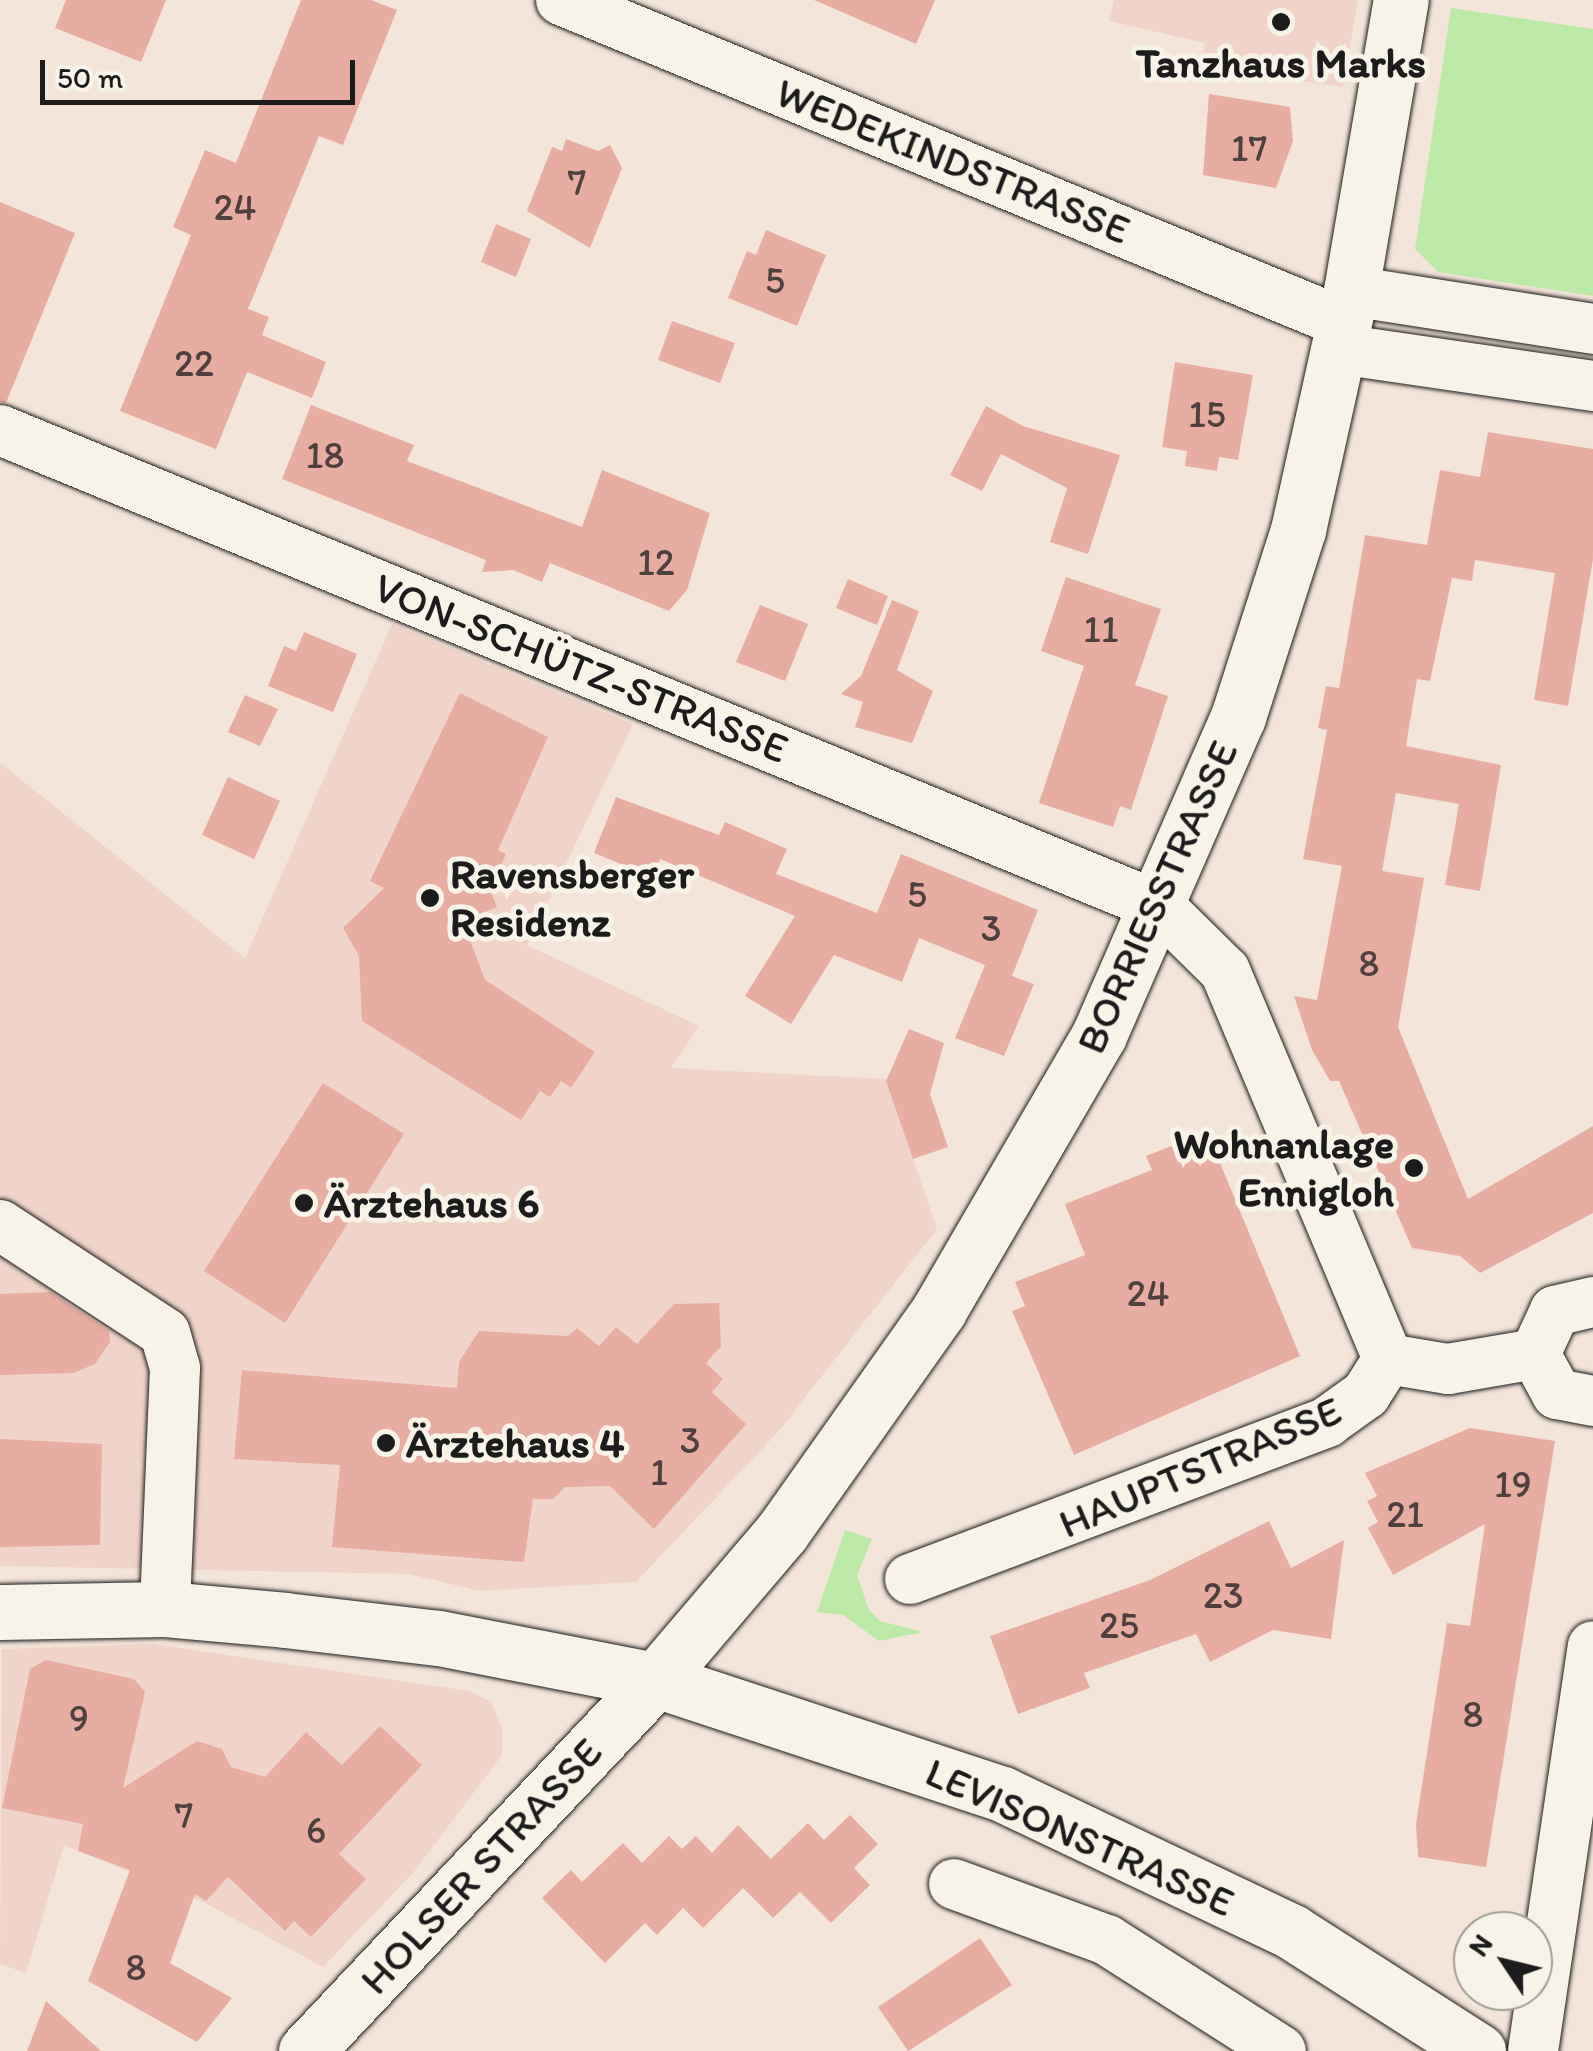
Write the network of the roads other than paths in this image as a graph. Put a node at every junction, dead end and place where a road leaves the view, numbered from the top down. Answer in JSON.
{"nodes":[{"id":1,"x":561,"y":0,"type":"edge"},
{"id":2,"x":1402,"y":0,"type":"edge"},
{"id":3,"x":1345,"y":321,"type":"junction"},
{"id":4,"x":1593,"y":329,"type":"edge"},
{"id":5,"x":1593,"y":386,"type":"edge"},
{"id":6,"x":0,"y":430,"type":"edge"},
{"id":7,"x":1160,"y":907,"type":"junction"},
{"id":8,"x":0,"y":1225,"type":"edge"},
{"id":9,"x":1593,"y":1302,"type":"edge"},
{"id":10,"x":1534,"y":1354,"type":"junction"},
{"id":11,"x":1388,"y":1359,"type":"junction"},
{"id":12,"x":1591,"y":1405,"type":"edge"},
{"id":13,"x":910,"y":1580,"type":"dead end"},
{"id":14,"x":166,"y":1608,"type":"junction"},
{"id":15,"x":0,"y":1612,"type":"edge"},
{"id":16,"x":1593,"y":1646,"type":"edge"},
{"id":17,"x":656,"y":1680,"type":"junction"},
{"id":18,"x":954,"y":1884,"type":"dead end"},
{"id":19,"x":306,"y":2051,"type":"edge"},
{"id":20,"x":1282,"y":2051,"type":"edge"},
{"id":21,"x":1478,"y":2051,"type":"edge"},
{"id":22,"x":1533,"y":2051,"type":"edge"}],
"edges":[{"from":1,"to":3,"type":"street","name":"WEDEKINDSTRASSE"},
{"from":2,"to":3,"type":"main road","name":"BORRIESSTRASSE"},
{"from":3,"to":4,"type":"street"},
{"from":3,"to":5,"type":"street"},
{"from":3,"to":7,"type":"main road","name":"BORRIESSTRASSE"},
{"from":6,"to":7,"type":"street","name":"VON-SCHÜTZ-STRASSE"},
{"from":7,"to":11,"type":"street"},
{"from":7,"to":17,"type":"main road","name":"BORRIESSTRASSE"},
{"from":8,"to":14,"type":"street"},
{"from":9,"to":10,"type":"street"},
{"from":10,"to":11,"type":"street"},
{"from":10,"to":12,"type":"street"},
{"from":11,"to":13,"type":"street","name":"HAUPTSTRASSE"},
{"from":14,"to":15,"type":"main road","name":"LEVISONSTRASSE"},
{"from":14,"to":17,"type":"main road","name":"LEVISONSTRASSE"},
{"from":16,"to":22,"type":"street"},
{"from":17,"to":19,"type":"main road","name":"HOLSER STRASSE"},
{"from":17,"to":21,"type":"main road","name":"LEVISONSTRASSE"},
{"from":18,"to":20,"type":"street"}]}
